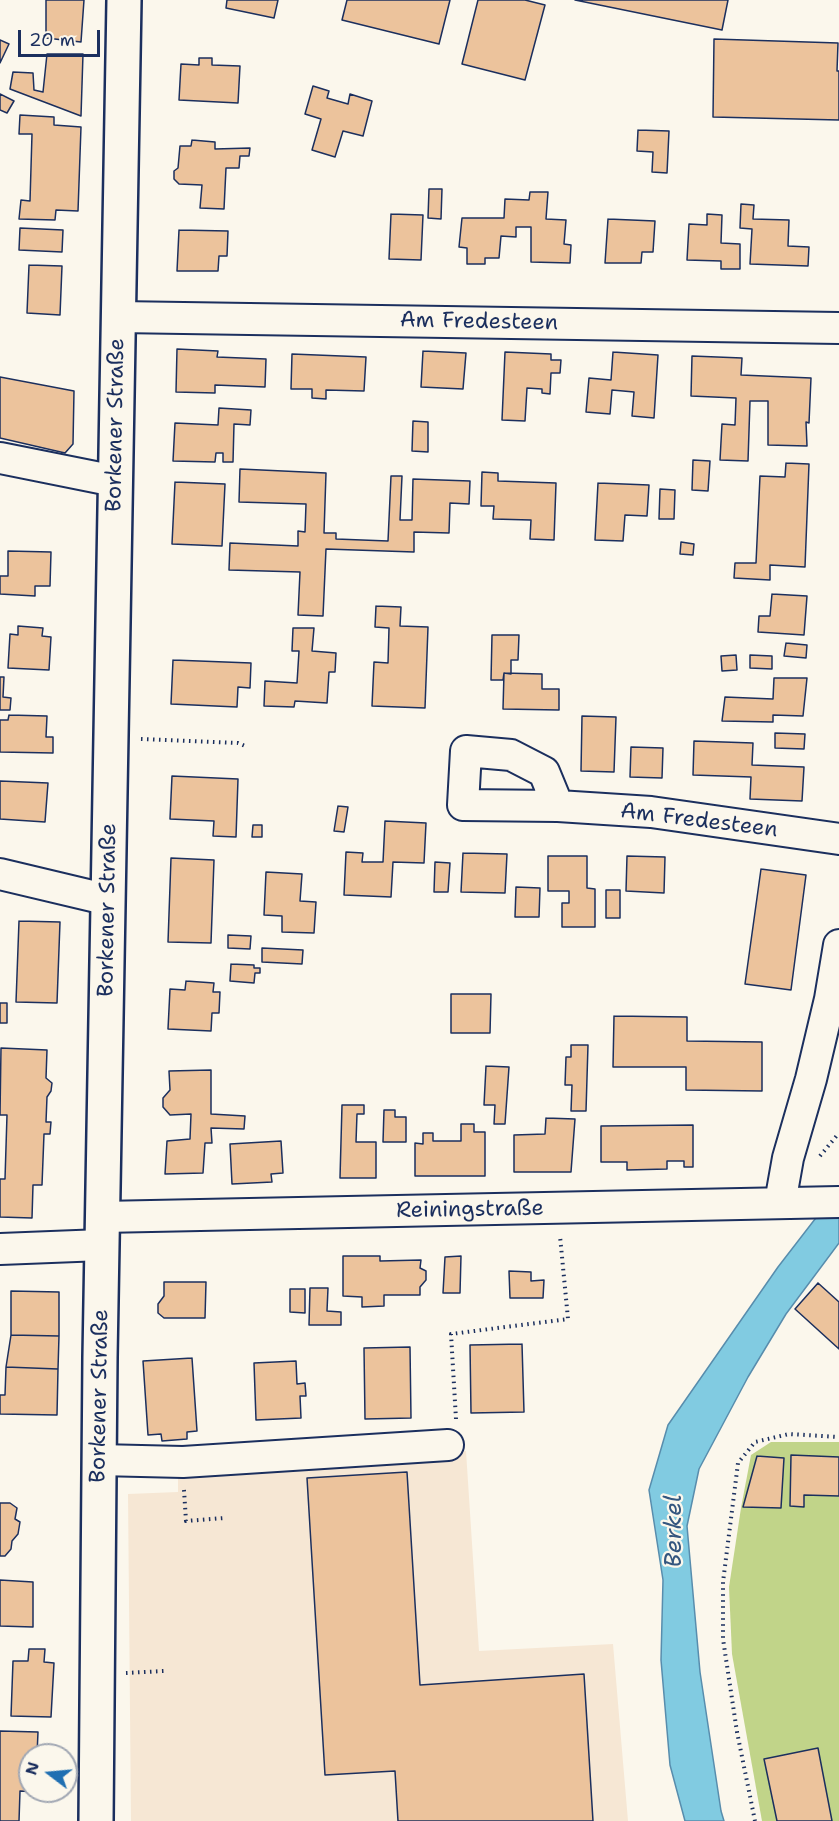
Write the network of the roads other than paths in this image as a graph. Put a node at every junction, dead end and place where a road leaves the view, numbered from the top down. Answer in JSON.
{"nodes":[{"id":1,"x":124,"y":0,"type":"edge"},
{"id":2,"x":118,"y":317,"type":"junction"},
{"id":3,"x":839,"y":328,"type":"edge"},
{"id":4,"x":0,"y":458,"type":"edge"},
{"id":5,"x":115,"y":481,"type":"junction"},
{"id":6,"x":558,"y":806,"type":"dead end"},
{"id":7,"x":839,"y":839,"type":"edge"},
{"id":8,"x":0,"y":874,"type":"edge"},
{"id":9,"x":108,"y":900,"type":"junction"},
{"id":10,"x":839,"y":945,"type":"edge"},
{"id":11,"x":828,"y":1202,"type":"edge"},
{"id":12,"x":780,"y":1203,"type":"junction"},
{"id":13,"x":102,"y":1231,"type":"junction"},
{"id":14,"x":0,"y":1249,"type":"edge"},
{"id":15,"x":448,"y":1445,"type":"road end"},
{"id":16,"x":99,"y":1460,"type":"junction"},
{"id":17,"x":96,"y":1821,"type":"edge"}],
"edges":[{"from":1,"to":2,"type":"street","name":"Borkener Straße"},
{"from":2,"to":3,"type":"street","name":"Am Fredesteen"},
{"from":2,"to":5,"type":"street","name":"Borkener Straße"},
{"from":4,"to":5,"type":"street"},
{"from":5,"to":9,"type":"street","name":"Borkener Straße"},
{"from":6,"to":7,"type":"street","name":"Am Fredesteen"},
{"from":8,"to":9,"type":"street"},
{"from":9,"to":13,"type":"street","name":"Borkener Straße"},
{"from":10,"to":12,"type":"street"},
{"from":11,"to":12,"type":"street","name":"Reiningstraße"},
{"from":12,"to":13,"type":"street","name":"Reiningstraße"},
{"from":13,"to":14,"type":"street","name":"Reiningstraße"},
{"from":13,"to":16,"type":"street","name":"Borkener Straße"},
{"from":15,"to":16,"type":"street"},
{"from":16,"to":17,"type":"street","name":"Borkener Straße"}]}
